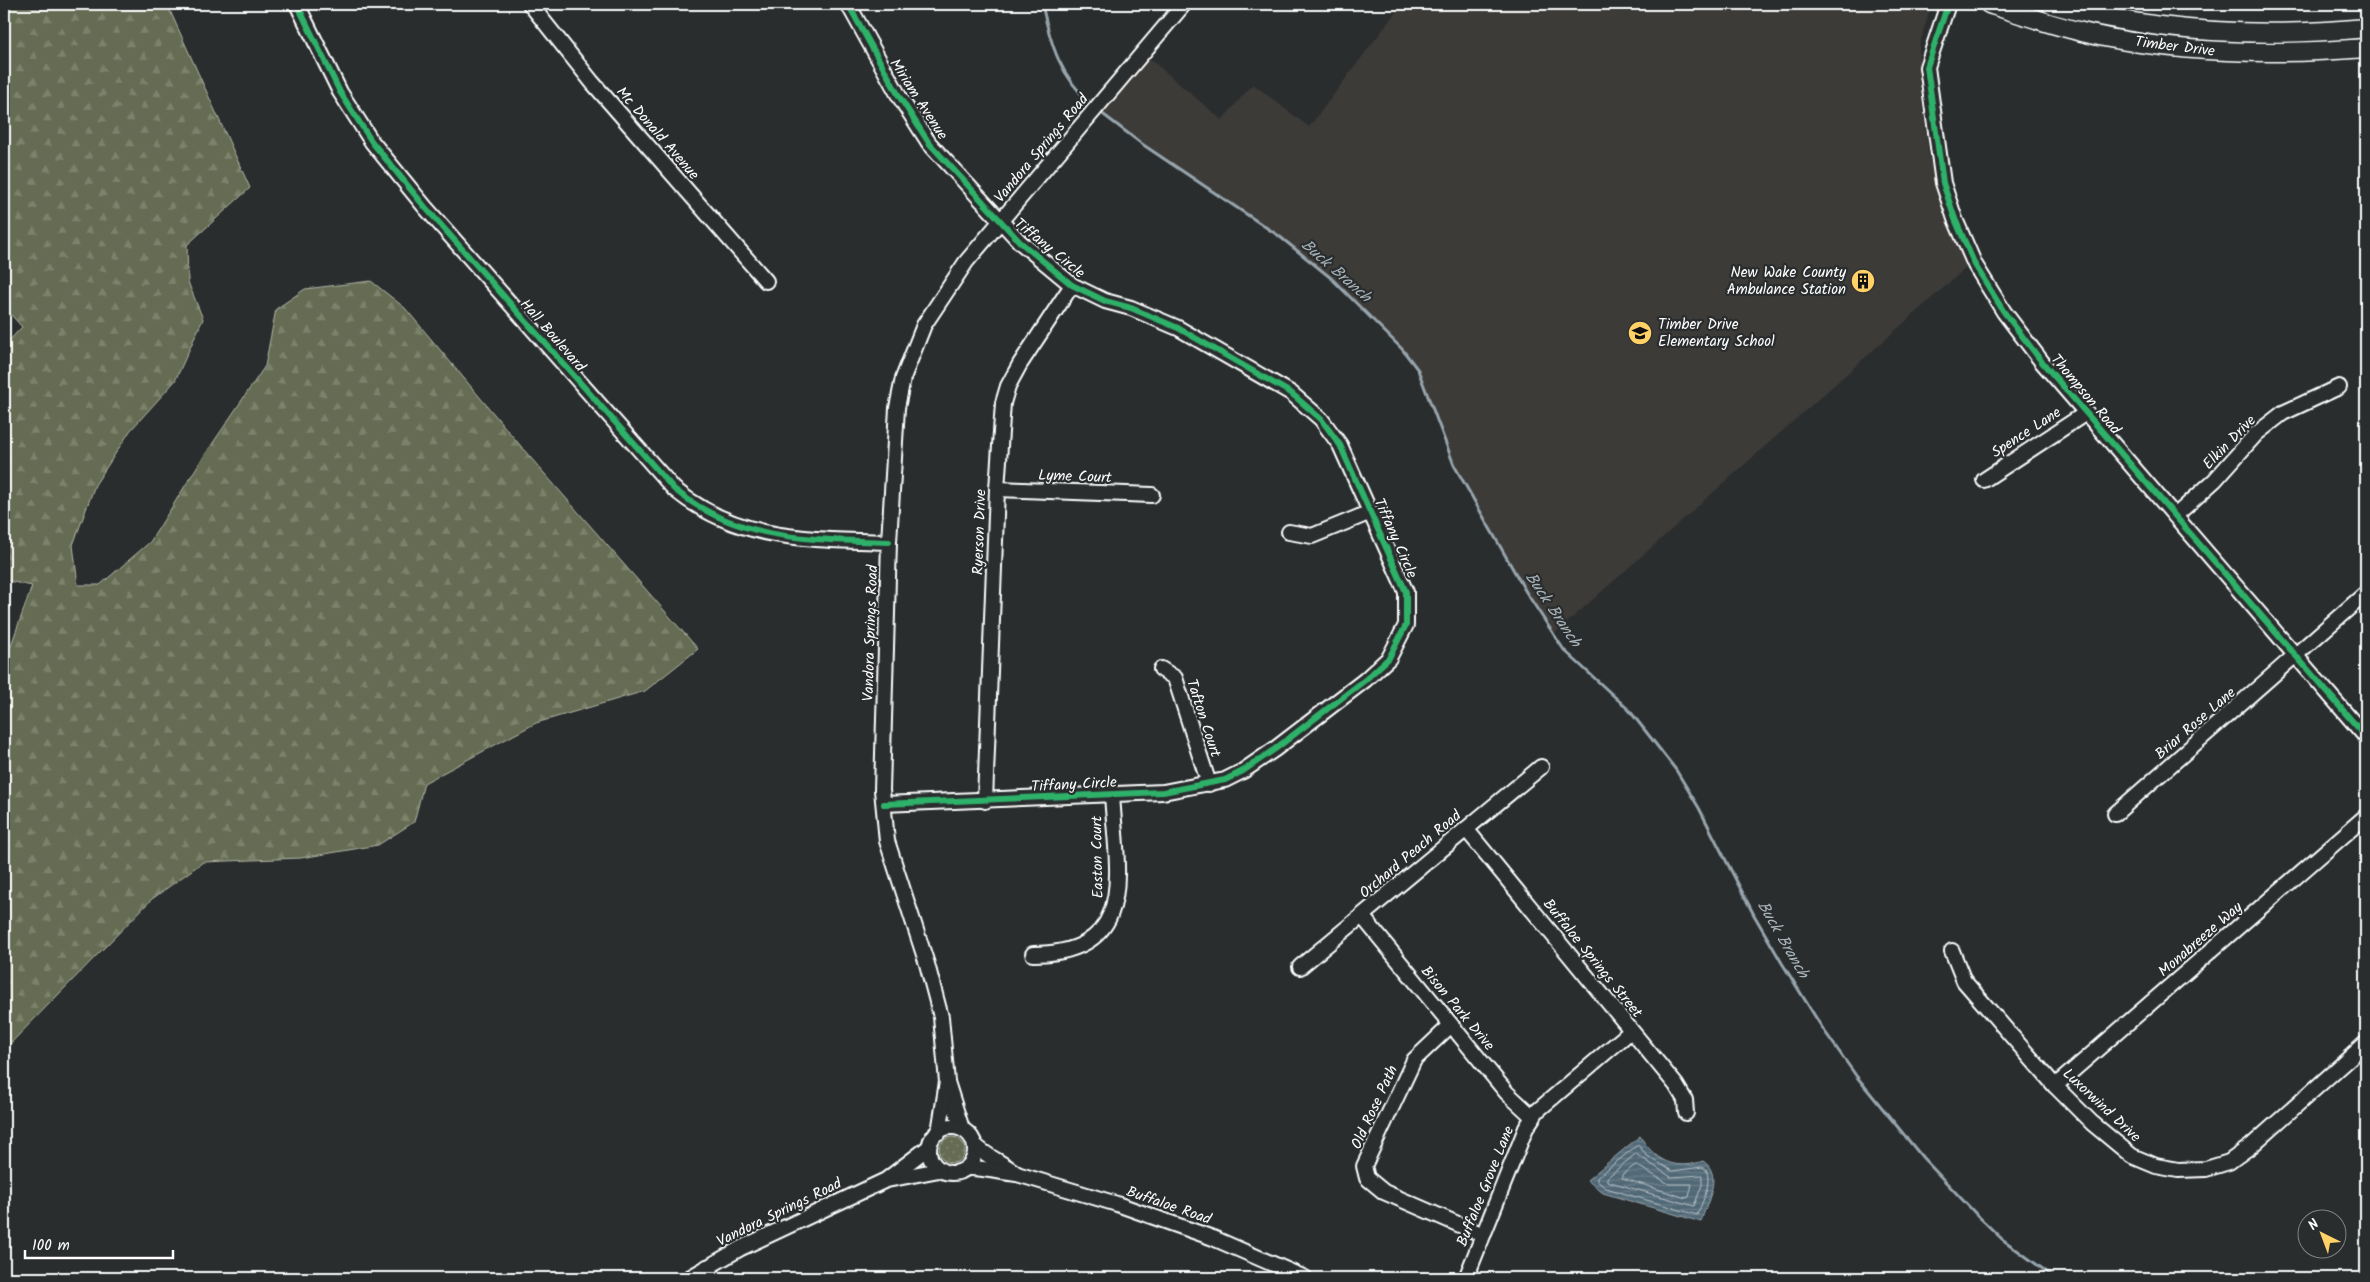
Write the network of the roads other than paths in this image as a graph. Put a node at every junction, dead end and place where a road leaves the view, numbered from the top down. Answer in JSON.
{"nodes":[{"id":1,"x":297,"y":4,"type":"edge"},
{"id":2,"x":530,"y":4,"type":"edge"},
{"id":3,"x":848,"y":4,"type":"edge"},
{"id":4,"x":1184,"y":4,"type":"edge"},
{"id":5,"x":1948,"y":4,"type":"edge"},
{"id":6,"x":1989,"y":4,"type":"edge"},
{"id":7,"x":2052,"y":4,"type":"edge"},
{"id":8,"x":2366,"y":28,"type":"edge"},
{"id":9,"x":2366,"y":48,"type":"edge"},
{"id":10,"x":1000,"y":222,"type":"junction"},
{"id":11,"x":766,"y":281,"type":"dead end"},
{"id":12,"x":1072,"y":284,"type":"junction"},
{"id":13,"x":2339,"y":387,"type":"dead end"},
{"id":14,"x":2086,"y":413,"type":"junction"},
{"id":15,"x":1984,"y":480,"type":"dead end"},
{"id":16,"x":997,"y":489,"type":"junction"},
{"id":17,"x":1152,"y":495,"type":"dead end"},
{"id":18,"x":1371,"y":512,"type":"junction"},
{"id":19,"x":2175,"y":516,"type":"junction"},
{"id":20,"x":1289,"y":532,"type":"dead end"},
{"id":21,"x":889,"y":542,"type":"junction"},
{"id":22,"x":2366,"y":593,"type":"edge"},
{"id":23,"x":2296,"y":656,"type":"junction"},
{"id":24,"x":1161,"y":669,"type":"dead end"},
{"id":25,"x":2366,"y":737,"type":"edge"},
{"id":26,"x":1541,"y":767,"type":"dead end"},
{"id":27,"x":1209,"y":784,"type":"junction"},
{"id":28,"x":1112,"y":794,"type":"junction"},
{"id":29,"x":985,"y":801,"type":"junction"},
{"id":30,"x":884,"y":804,"type":"junction"},
{"id":31,"x":2115,"y":814,"type":"dead end"},
{"id":32,"x":2366,"y":816,"type":"edge"},
{"id":33,"x":1466,"y":829,"type":"junction"},
{"id":34,"x":1362,"y":916,"type":"junction"},
{"id":35,"x":1952,"y":951,"type":"dead end"},
{"id":36,"x":1033,"y":954,"type":"dead end"},
{"id":37,"x":1300,"y":967,"type":"dead end"},
{"id":38,"x":1451,"y":1025,"type":"junction"},
{"id":39,"x":1631,"y":1031,"type":"junction"},
{"id":40,"x":2366,"y":1043,"type":"edge"},
{"id":41,"x":947,"y":1082,"type":"junction"},
{"id":42,"x":2055,"y":1086,"type":"junction"},
{"id":43,"x":1686,"y":1113,"type":"dead end"},
{"id":44,"x":1533,"y":1117,"type":"junction"},
{"id":45,"x":962,"y":1129,"type":"junction"},
{"id":46,"x":939,"y":1132,"type":"junction"},
{"id":47,"x":975,"y":1145,"type":"junction"},
{"id":48,"x":929,"y":1148,"type":"junction"},
{"id":49,"x":967,"y":1168,"type":"junction"},
{"id":50,"x":939,"y":1170,"type":"junction"},
{"id":51,"x":1017,"y":1174,"type":"junction"},
{"id":52,"x":886,"y":1180,"type":"junction"},
{"id":53,"x":1483,"y":1235,"type":"junction"},
{"id":54,"x":711,"y":1272,"type":"edge"},
{"id":55,"x":690,"y":1278,"type":"edge"},
{"id":56,"x":1305,"y":1278,"type":"edge"},
{"id":57,"x":1466,"y":1278,"type":"edge"}],
"edges":[{"from":1,"to":21,"type":"street","name":"Hall Boulevard"},
{"from":2,"to":11,"type":"street","name":"Mc Donald Avenue"},
{"from":3,"to":10,"type":"street","name":"Miriam Avenue"},
{"from":4,"to":10,"type":"street","name":"Vandora Springs Road"},
{"from":5,"to":14,"type":"street","name":"Thompson Road"},
{"from":6,"to":9,"type":"main road","name":"Timber Drive"},
{"from":7,"to":8,"type":"main road","name":"Timber Drive"},
{"from":10,"to":12,"type":"street","name":"Tiffany Circle"},
{"from":10,"to":21,"type":"street","name":"Vandora Springs Road"},
{"from":12,"to":16,"type":"street","name":"Ryerson Drive"},
{"from":12,"to":18,"type":"street","name":"Tiffany Circle"},
{"from":13,"to":19,"type":"street","name":"Elkin Drive"},
{"from":14,"to":15,"type":"street","name":"Spence Lane"},
{"from":14,"to":19,"type":"street","name":"Thompson Road"},
{"from":16,"to":17,"type":"street","name":"Lyme Court"},
{"from":16,"to":29,"type":"street","name":"Ryerson Drive"},
{"from":18,"to":20,"type":"street"},
{"from":18,"to":27,"type":"street","name":"Tiffany Circle"},
{"from":19,"to":23,"type":"street","name":"Thompson Road"},
{"from":21,"to":30,"type":"street","name":"Vandora Springs Road"},
{"from":22,"to":23,"type":"street","name":"Briar Rose Lane"},
{"from":23,"to":25,"type":"street","name":"Thompson Road"},
{"from":23,"to":31,"type":"street","name":"Briar Rose Lane"},
{"from":24,"to":27,"type":"street","name":"Tafton Court"},
{"from":26,"to":33,"type":"street","name":"Orchard Peach Road"},
{"from":27,"to":28,"type":"street","name":"Tiffany Circle"},
{"from":28,"to":29,"type":"street","name":"Tiffany Circle"},
{"from":28,"to":36,"type":"street","name":"Easton Court"},
{"from":29,"to":30,"type":"street","name":"Tiffany Circle"},
{"from":30,"to":41,"type":"street","name":"Vandora Springs Road"},
{"from":32,"to":42,"type":"street","name":"Monabreeze Way"},
{"from":33,"to":34,"type":"street","name":"Orchard Peach Road"},
{"from":33,"to":39,"type":"street","name":"Buffaloe Springs Street"},
{"from":34,"to":37,"type":"street","name":"Orchard Peach Road"},
{"from":34,"to":38,"type":"street","name":"Bison Park Drive"},
{"from":35,"to":42,"type":"street","name":"Luxorwind Drive"},
{"from":38,"to":44,"type":"street","name":"Bison Park Drive"},
{"from":38,"to":53,"type":"street","name":"Old Rose Path"},
{"from":39,"to":43,"type":"street","name":"Buffaloe Springs Street"},
{"from":39,"to":44,"type":"street","name":"Buffaloe Grove Lane"},
{"from":40,"to":42,"type":"street","name":"Luxorwind Drive"},
{"from":41,"to":45,"type":"street","name":"Vandora Springs Road"},
{"from":41,"to":46,"type":"street","name":"Vandora Springs Road"},
{"from":44,"to":53,"type":"street","name":"Buffaloe Grove Lane"},
{"from":45,"to":46,"type":"street"},
{"from":45,"to":47,"type":"street"},
{"from":46,"to":48,"type":"street"},
{"from":47,"to":49,"type":"street"},
{"from":47,"to":51,"type":"street","name":"Buffaloe Road"},
{"from":48,"to":50,"type":"street"},
{"from":48,"to":52,"type":"street","name":"Vandora Springs Road"},
{"from":49,"to":50,"type":"street"},
{"from":49,"to":51,"type":"street","name":"Buffaloe Road"},
{"from":50,"to":52,"type":"street","name":"Vandora Springs Road"},
{"from":51,"to":56,"type":"street","name":"Buffaloe Road"},
{"from":52,"to":54,"type":"street","name":"Vandora Springs Road"},
{"from":53,"to":57,"type":"street","name":"Buffaloe Grove Lane"},
{"from":54,"to":55,"type":"street","name":"Vandora Springs Road"}]}
